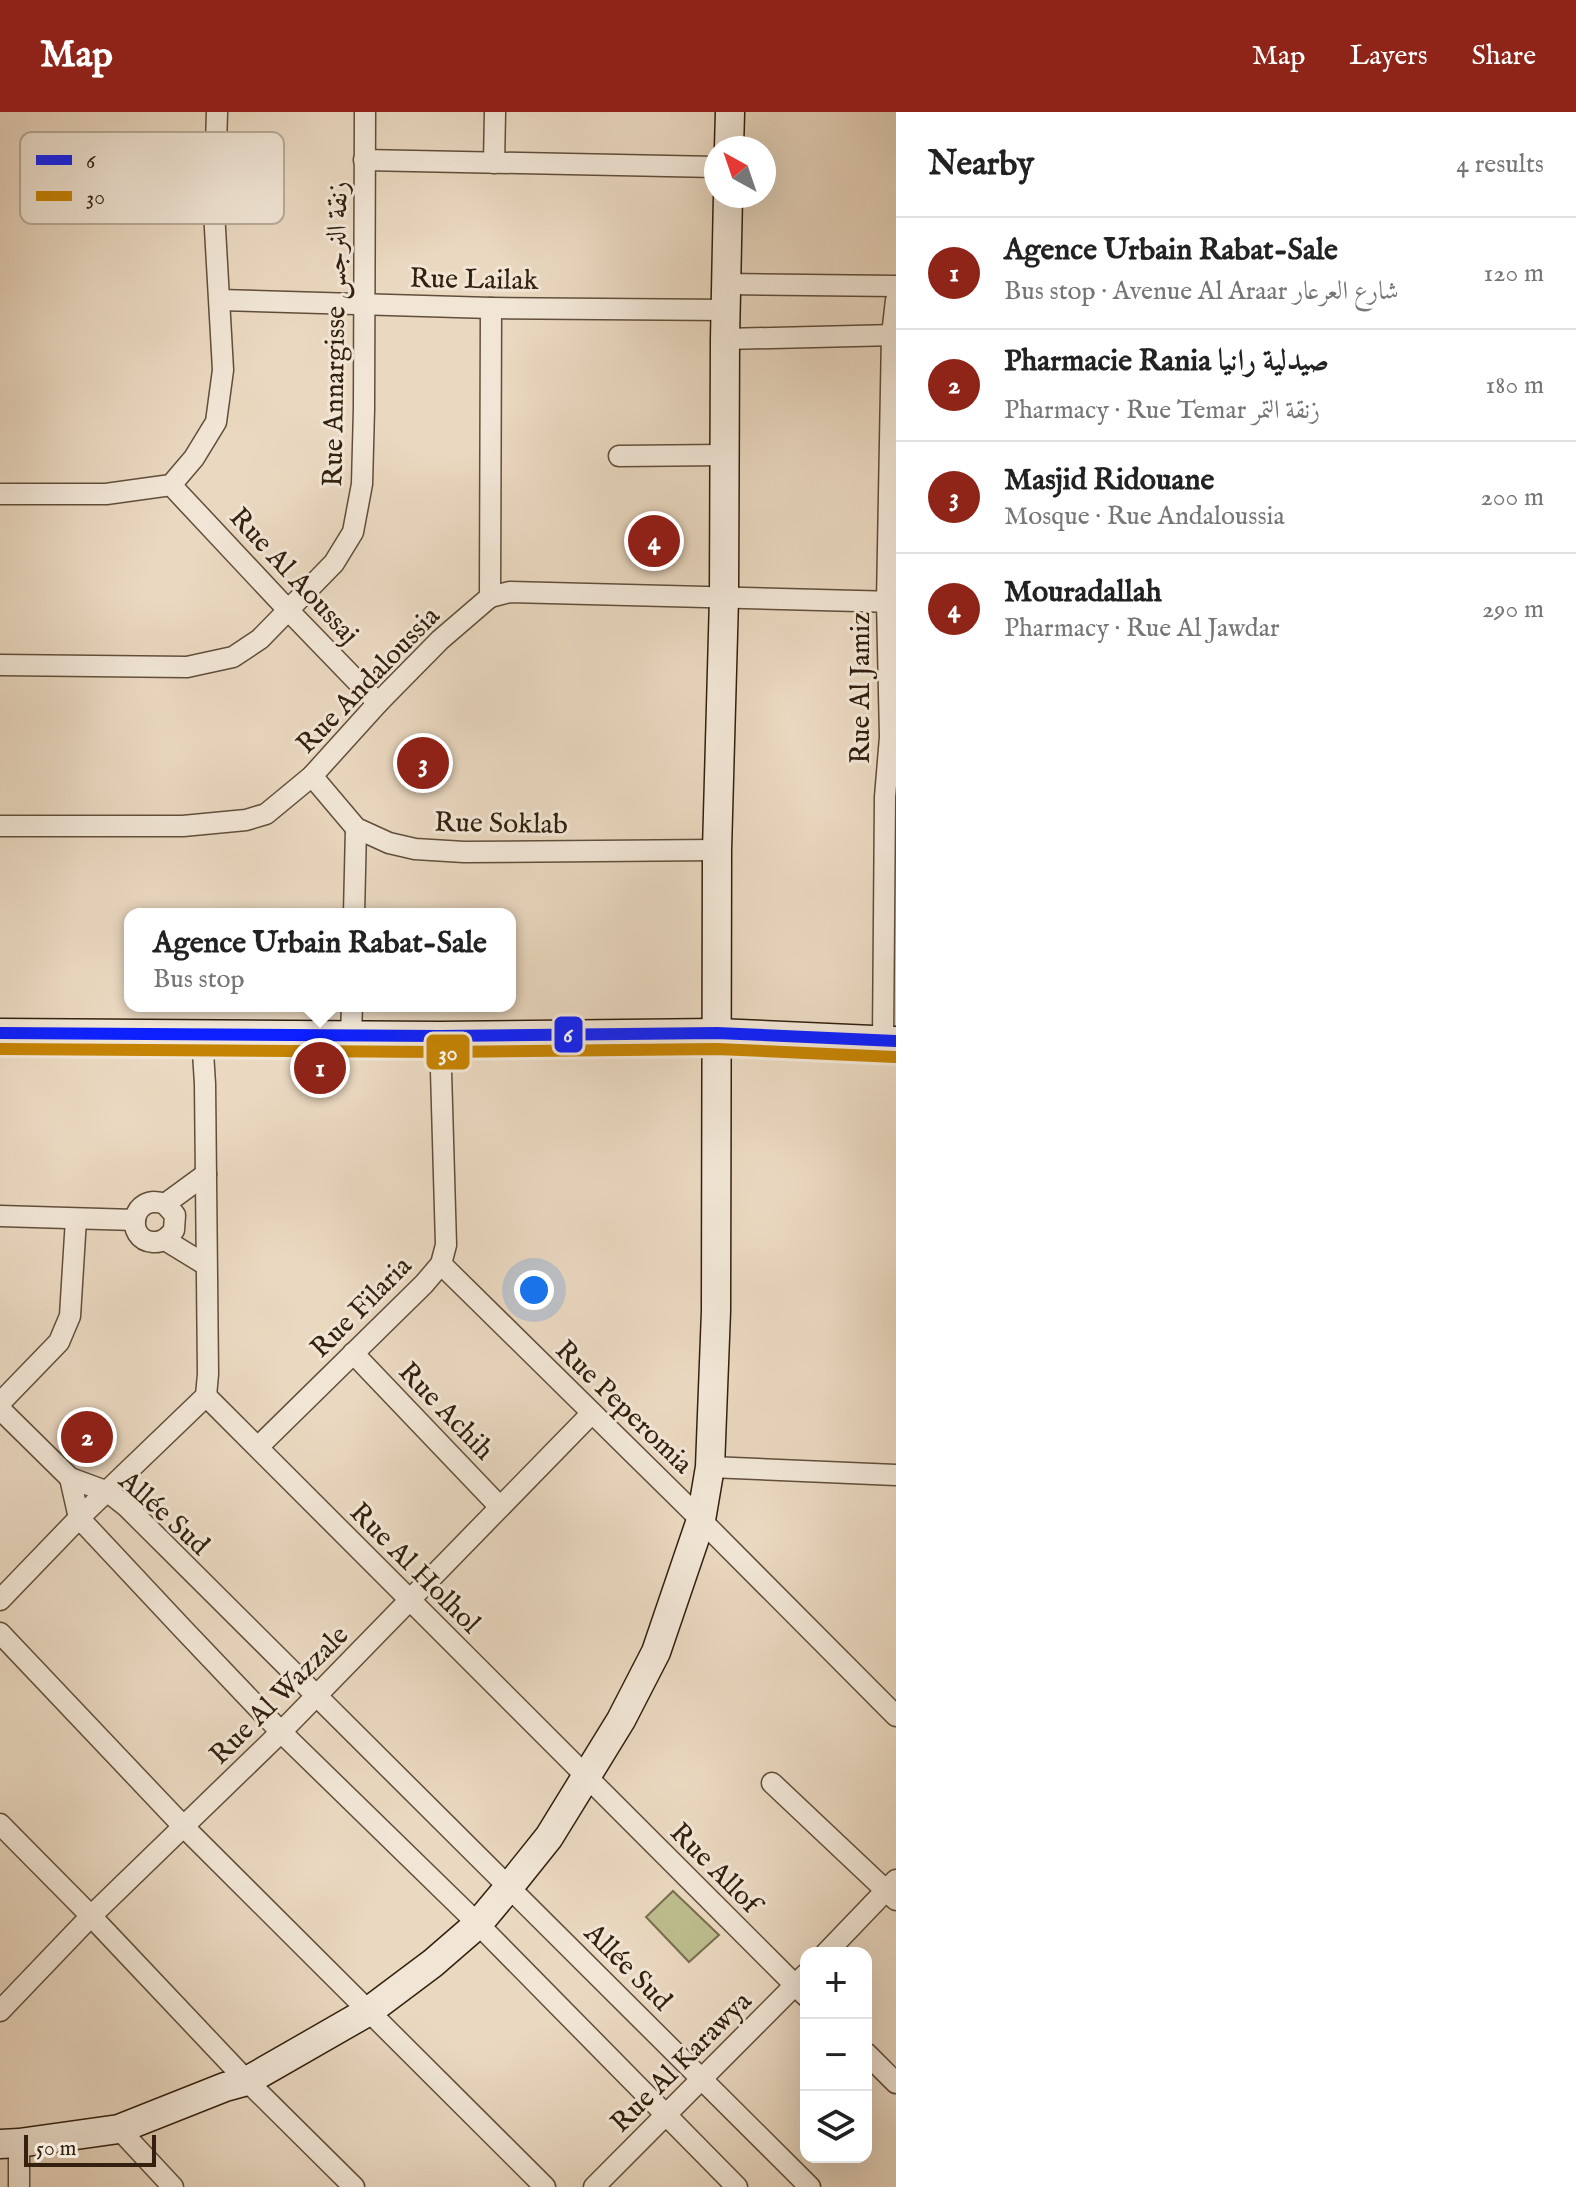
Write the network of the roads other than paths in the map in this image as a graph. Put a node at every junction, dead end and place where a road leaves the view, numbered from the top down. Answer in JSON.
{"nodes":[{"id":1,"x":217,"y":112,"type":"edge"},
{"id":2,"x":365,"y":112,"type":"edge"},
{"id":3,"x":495,"y":112,"type":"edge"},
{"id":4,"x":730,"y":112,"type":"edge"},
{"id":5,"x":216,"y":132,"type":"edge"},
{"id":6,"x":729,"y":136,"type":"edge"},
{"id":7,"x":364,"y":160,"type":"junction"},
{"id":8,"x":494,"y":163,"type":"junction"},
{"id":9,"x":704,"y":167,"type":"edge"},
{"id":10,"x":728,"y":208,"type":"edge"},
{"id":11,"x":215,"y":224,"type":"edge"},
{"id":12,"x":896,"y":286,"type":"edge"},
{"id":13,"x":726,"y":297,"type":"junction"},
{"id":14,"x":220,"y":300,"type":"junction"},
{"id":15,"x":896,"y":300,"type":"edge"},
{"id":16,"x":365,"y":303,"type":"junction"},
{"id":17,"x":491,"y":308,"type":"junction"},
{"id":18,"x":894,"y":335,"type":"edge"},
{"id":19,"x":725,"y":339,"type":"junction"},
{"id":20,"x":724,"y":455,"type":"junction"},
{"id":21,"x":619,"y":456,"type":"dead end"},
{"id":22,"x":893,"y":465,"type":"edge"},
{"id":23,"x":171,"y":485,"type":"junction"},
{"id":24,"x":0,"y":494,"type":"edge"},
{"id":25,"x":490,"y":597,"type":"junction"},
{"id":26,"x":724,"y":598,"type":"junction"},
{"id":27,"x":891,"y":602,"type":"edge"},
{"id":28,"x":289,"y":611,"type":"junction"},
{"id":29,"x":0,"y":665,"type":"edge"},
{"id":30,"x":378,"y":703,"type":"junction"},
{"id":31,"x":893,"y":737,"type":"edge"},
{"id":32,"x":312,"y":776,"type":"junction"},
{"id":33,"x":0,"y":826,"type":"edge"},
{"id":34,"x":356,"y":828,"type":"junction"},
{"id":35,"x":717,"y":850,"type":"junction"},
{"id":36,"x":891,"y":867,"type":"edge"},
{"id":37,"x":354,"y":908,"type":"edge"},
{"id":38,"x":352,"y":1020,"type":"edge"},
{"id":39,"x":0,"y":1033,"type":"edge"},
{"id":40,"x":717,"y":1033,"type":"junction"},
{"id":41,"x":202,"y":1036,"type":"junction"},
{"id":42,"x":440,"y":1036,"type":"junction"},
{"id":43,"x":889,"y":1041,"type":"edge"},
{"id":44,"x":206,"y":1174,"type":"junction"},
{"id":45,"x":165,"y":1204,"type":"junction"},
{"id":46,"x":0,"y":1216,"type":"edge"},
{"id":47,"x":76,"y":1219,"type":"junction"},
{"id":48,"x":135,"y":1220,"type":"junction"},
{"id":49,"x":165,"y":1240,"type":"junction"},
{"id":50,"x":441,"y":1264,"type":"junction"},
{"id":51,"x":206,"y":1265,"type":"junction"},
{"id":52,"x":353,"y":1353,"type":"junction"},
{"id":53,"x":206,"y":1396,"type":"junction"},
{"id":54,"x":0,"y":1403,"type":"edge"},
{"id":55,"x":0,"y":1409,"type":"edge"},
{"id":56,"x":592,"y":1413,"type":"junction"},
{"id":57,"x":258,"y":1447,"type":"junction"},
{"id":58,"x":710,"y":1467,"type":"junction"},
{"id":59,"x":896,"y":1475,"type":"edge"},
{"id":60,"x":70,"y":1478,"type":"junction"},
{"id":61,"x":108,"y":1492,"type":"junction"},
{"id":62,"x":500,"y":1507,"type":"junction"},
{"id":63,"x":79,"y":1518,"type":"junction"},
{"id":64,"x":701,"y":1520,"type":"junction"},
{"id":65,"x":0,"y":1600,"type":"edge"},
{"id":66,"x":409,"y":1601,"type":"junction"},
{"id":67,"x":0,"y":1633,"type":"edge"},
{"id":68,"x":316,"y":1696,"type":"junction"},
{"id":69,"x":896,"y":1716,"type":"edge"},
{"id":70,"x":281,"y":1732,"type":"junction"},
{"id":71,"x":587,"y":1777,"type":"junction"},
{"id":72,"x":772,"y":1783,"type":"dead end"},
{"id":73,"x":0,"y":1824,"type":"edge"},
{"id":74,"x":183,"y":1826,"type":"junction"},
{"id":75,"x":509,"y":1887,"type":"junction"},
{"id":76,"x":892,"y":1890,"type":"edge"},
{"id":77,"x":91,"y":1916,"type":"junction"},
{"id":78,"x":478,"y":1924,"type":"junction"},
{"id":79,"x":832,"y":1947,"type":"edge"},
{"id":80,"x":800,"y":1983,"type":"edge"},
{"id":81,"x":800,"y":1987,"type":"edge"},
{"id":82,"x":1,"y":2009,"type":"edge"},
{"id":83,"x":369,"y":2011,"type":"junction"},
{"id":84,"x":872,"y":2059,"type":"edge"},
{"id":85,"x":702,"y":2079,"type":"junction"},
{"id":86,"x":247,"y":2081,"type":"junction"},
{"id":87,"x":896,"y":2083,"type":"edge"},
{"id":88,"x":665,"y":2115,"type":"junction"},
{"id":89,"x":119,"y":2129,"type":"junction"},
{"id":90,"x":10,"y":2144,"type":"edge"},
{"id":91,"x":19,"y":2187,"type":"edge"},
{"id":92,"x":173,"y":2187,"type":"edge"},
{"id":93,"x":354,"y":2187,"type":"edge"},
{"id":94,"x":545,"y":2187,"type":"edge"},
{"id":95,"x":594,"y":2187,"type":"edge"},
{"id":96,"x":737,"y":2187,"type":"edge"},
{"id":97,"x":810,"y":2187,"type":"edge"}],
"edges":[{"from":1,"to":5,"type":"street"},
{"from":2,"to":7,"type":"street","name":"Rue Annargisse زنقة النرجس"},
{"from":3,"to":8,"type":"street"},
{"from":4,"to":6,"type":"street"},
{"from":7,"to":8,"type":"street"},
{"from":7,"to":16,"type":"street","name":"Rue Annargisse زنقة النرجس"},
{"from":8,"to":9,"type":"street"},
{"from":10,"to":13,"type":"street"},
{"from":11,"to":14,"type":"street"},
{"from":12,"to":13,"type":"street","name":"Rue Lailak"},
{"from":13,"to":17,"type":"street","name":"Rue Lailak"},
{"from":13,"to":19,"type":"street"},
{"from":14,"to":16,"type":"street","name":"Rue Lailak"},
{"from":14,"to":23,"type":"street"},
{"from":15,"to":18,"type":"street","name":"Rue Al Jamiz"},
{"from":16,"to":17,"type":"street","name":"Rue Lailak"},
{"from":16,"to":28,"type":"street","name":"Rue Annargisse زنقة النرجس"},
{"from":17,"to":25,"type":"street"},
{"from":18,"to":19,"type":"street"},
{"from":18,"to":22,"type":"street","name":"Rue Al Jamiz"},
{"from":19,"to":20,"type":"street"},
{"from":20,"to":21,"type":"street"},
{"from":20,"to":26,"type":"street"},
{"from":22,"to":27,"type":"street","name":"Rue Al Jamiz"},
{"from":23,"to":24,"type":"street"},
{"from":23,"to":28,"type":"street","name":"Rue Al Aoussaj"},
{"from":25,"to":26,"type":"street"},
{"from":25,"to":30,"type":"street","name":"Rue Andaloussia"},
{"from":26,"to":27,"type":"street"},
{"from":26,"to":35,"type":"street"},
{"from":27,"to":31,"type":"street","name":"Rue Al Jamiz"},
{"from":28,"to":29,"type":"street","name":"Rue Annargisse زنقة النرجس"},
{"from":28,"to":30,"type":"street","name":"Rue Al Aoussaj"},
{"from":30,"to":32,"type":"street","name":"Rue Andaloussia"},
{"from":31,"to":36,"type":"street","name":"Rue Al Jamiz"},
{"from":32,"to":33,"type":"street","name":"Rue Andaloussia"},
{"from":32,"to":34,"type":"street","name":"Rue Soklab"},
{"from":34,"to":35,"type":"street","name":"Rue Soklab"},
{"from":34,"to":37,"type":"street"},
{"from":35,"to":40,"type":"street"},
{"from":36,"to":43,"type":"street","name":"Rue Al Jamiz"},
{"from":38,"to":41,"type":"street"},
{"from":38,"to":42,"type":"street"},
{"from":39,"to":41,"type":"street"},
{"from":40,"to":42,"type":"street"},
{"from":40,"to":43,"type":"street"},
{"from":40,"to":58,"type":"street"},
{"from":41,"to":44,"type":"street"},
{"from":42,"to":50,"type":"street","name":"Rue Filaria"},
{"from":44,"to":45,"type":"street"},
{"from":44,"to":51,"type":"street"},
{"from":45,"to":48,"type":"street"},
{"from":45,"to":49,"type":"street"},
{"from":46,"to":47,"type":"street"},
{"from":47,"to":48,"type":"street"},
{"from":47,"to":54,"type":"street"},
{"from":48,"to":49,"type":"street"},
{"from":49,"to":51,"type":"street"},
{"from":50,"to":52,"type":"street","name":"Rue Filaria"},
{"from":50,"to":56,"type":"street","name":"Rue Peperomia"},
{"from":51,"to":53,"type":"street"},
{"from":52,"to":57,"type":"street","name":"Rue Filaria"},
{"from":52,"to":62,"type":"street","name":"Rue Achih"},
{"from":53,"to":57,"type":"street","name":"Rue Al Holhol"},
{"from":53,"to":61,"type":"street"},
{"from":55,"to":60,"type":"street"},
{"from":56,"to":62,"type":"street","name":"Rue Al Wazzale"},
{"from":56,"to":64,"type":"street","name":"Rue Peperomia"},
{"from":57,"to":66,"type":"street","name":"Rue Al Holhol"},
{"from":58,"to":59,"type":"street"},
{"from":58,"to":64,"type":"street"},
{"from":60,"to":61,"type":"street","name":"Allée Sud"},
{"from":60,"to":63,"type":"street","name":"Allée Sud"},
{"from":61,"to":63,"type":"street"},
{"from":61,"to":68,"type":"street","name":"Allée Sud"},
{"from":62,"to":66,"type":"street","name":"Rue Al Wazzale"},
{"from":63,"to":65,"type":"street"},
{"from":63,"to":70,"type":"street"},
{"from":64,"to":69,"type":"street","name":"Rue Peperomia"},
{"from":64,"to":71,"type":"street"},
{"from":66,"to":68,"type":"street","name":"Rue Al Wazzale"},
{"from":66,"to":71,"type":"street","name":"Rue Al Holhol"},
{"from":67,"to":74,"type":"street"},
{"from":68,"to":70,"type":"street","name":"Rue Al Wazzale"},
{"from":68,"to":75,"type":"street","name":"Allée Sud"},
{"from":70,"to":74,"type":"street","name":"Rue Al Wazzale"},
{"from":70,"to":78,"type":"street"},
{"from":71,"to":75,"type":"street"},
{"from":71,"to":80,"type":"street","name":"Rue Allof"},
{"from":72,"to":76,"type":"street"},
{"from":73,"to":77,"type":"street"},
{"from":74,"to":77,"type":"street","name":"Rue Al Wazzale"},
{"from":74,"to":83,"type":"street"},
{"from":75,"to":78,"type":"street"},
{"from":75,"to":85,"type":"street","name":"Allée Sud"},
{"from":76,"to":79,"type":"street"},
{"from":77,"to":82,"type":"street","name":"Rue Al Wazzale"},
{"from":77,"to":86,"type":"street"},
{"from":78,"to":83,"type":"street"},
{"from":78,"to":88,"type":"street"},
{"from":81,"to":85,"type":"street","name":"Rue Al Karawya"},
{"from":83,"to":86,"type":"street"},
{"from":83,"to":94,"type":"street"},
{"from":84,"to":87,"type":"street"},
{"from":85,"to":88,"type":"street","name":"Rue Al Karawya"},
{"from":85,"to":97,"type":"street","name":"Allée Sud"},
{"from":86,"to":89,"type":"street"},
{"from":86,"to":93,"type":"street"},
{"from":88,"to":95,"type":"street","name":"Rue Al Karawya"},
{"from":88,"to":96,"type":"street"},
{"from":89,"to":90,"type":"street"},
{"from":89,"to":92,"type":"street"},
{"from":90,"to":91,"type":"street"}]}
